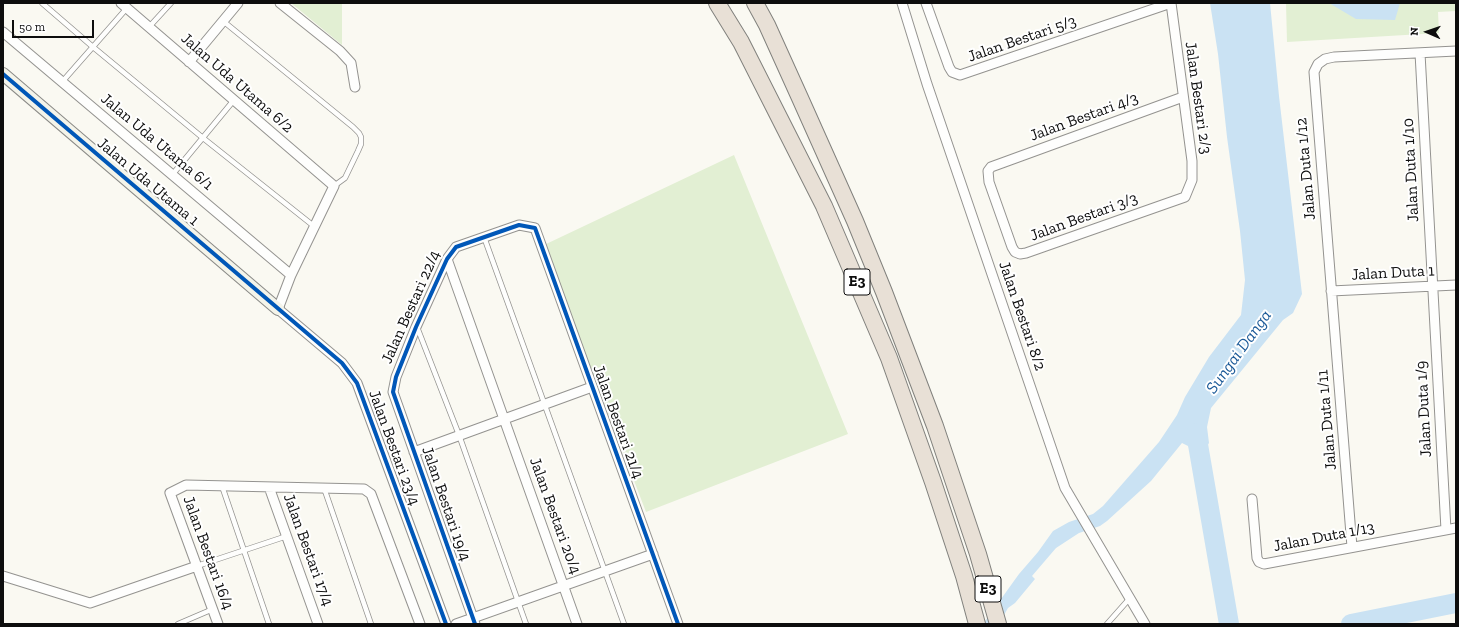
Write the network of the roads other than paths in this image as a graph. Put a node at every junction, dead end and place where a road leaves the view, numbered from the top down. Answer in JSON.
{"nodes":[{"id":1,"x":42,"y":3,"type":"edge"},
{"id":2,"x":171,"y":3,"type":"edge"},
{"id":3,"x":238,"y":3,"type":"edge"},
{"id":4,"x":280,"y":3,"type":"edge"},
{"id":5,"x":717,"y":3,"type":"edge"},
{"id":6,"x":755,"y":3,"type":"edge"},
{"id":7,"x":902,"y":3,"type":"edge"},
{"id":8,"x":926,"y":3,"type":"edge"},
{"id":9,"x":1171,"y":3,"type":"edge"},
{"id":10,"x":124,"y":5,"type":"edge"},
{"id":11,"x":223,"y":21,"type":"junction"},
{"id":12,"x":149,"y":27,"type":"junction"},
{"id":13,"x":3,"y":32,"type":"edge"},
{"id":14,"x":93,"y":47,"type":"junction"},
{"id":15,"x":1456,"y":51,"type":"edge"},
{"id":16,"x":1420,"y":53,"type":"junction"},
{"id":17,"x":189,"y":62,"type":"junction"},
{"id":18,"x":3,"y":74,"type":"edge"},
{"id":19,"x":62,"y":82,"type":"junction"},
{"id":20,"x":355,"y":87,"type":"dead end"},
{"id":21,"x":1183,"y":97,"type":"junction"},
{"id":22,"x":234,"y":100,"type":"junction"},
{"id":23,"x":203,"y":138,"type":"junction"},
{"id":24,"x":996,"y":164,"type":"joint"},
{"id":25,"x":172,"y":175,"type":"junction"},
{"id":26,"x":334,"y":186,"type":"junction"},
{"id":27,"x":1186,"y":197,"type":"joint"},
{"id":28,"x":315,"y":227,"type":"junction"},
{"id":29,"x":535,"y":228,"type":"joint"},
{"id":30,"x":484,"y":237,"type":"junction"},
{"id":31,"x":447,"y":259,"type":"junction"},
{"id":32,"x":291,"y":275,"type":"junction"},
{"id":33,"x":1456,"y":285,"type":"edge"},
{"id":34,"x":1432,"y":286,"type":"junction"},
{"id":35,"x":1331,"y":291,"type":"junction"},
{"id":36,"x":278,"y":309,"type":"junction"},
{"id":37,"x":416,"y":327,"type":"junction"},
{"id":38,"x":592,"y":387,"type":"junction"},
{"id":39,"x":393,"y":392,"type":"joint"},
{"id":40,"x":544,"y":404,"type":"junction"},
{"id":41,"x":504,"y":419,"type":"junction"},
{"id":42,"x":459,"y":435,"type":"junction"},
{"id":43,"x":414,"y":452,"type":"junction"},
{"id":44,"x":222,"y":486,"type":"junction"},
{"id":45,"x":269,"y":487,"type":"junction"},
{"id":46,"x":324,"y":488,"type":"junction"},
{"id":47,"x":1252,"y":499,"type":"dead end"},
{"id":48,"x":1456,"y":528,"type":"edge"},
{"id":49,"x":1446,"y":530,"type":"junction"},
{"id":50,"x":287,"y":536,"type":"junction"},
{"id":51,"x":1352,"y":547,"type":"junction"},
{"id":52,"x":244,"y":550,"type":"junction"},
{"id":53,"x":653,"y":554,"type":"junction"},
{"id":54,"x":196,"y":566,"type":"junction"},
{"id":55,"x":604,"y":571,"type":"junction"},
{"id":56,"x":3,"y":576,"type":"edge"},
{"id":57,"x":564,"y":586,"type":"junction"},
{"id":58,"x":1130,"y":598,"type":"junction"},
{"id":59,"x":518,"y":602,"type":"junction"},
{"id":60,"x":212,"y":609,"type":"junction"},
{"id":61,"x":474,"y":621,"type":"edge"},
{"id":62,"x":178,"y":624,"type":"edge"},
{"id":63,"x":218,"y":624,"type":"edge"},
{"id":64,"x":269,"y":624,"type":"edge"},
{"id":65,"x":318,"y":624,"type":"edge"},
{"id":66,"x":372,"y":624,"type":"edge"},
{"id":67,"x":420,"y":624,"type":"edge"},
{"id":68,"x":446,"y":624,"type":"edge"},
{"id":69,"x":456,"y":624,"type":"edge"},
{"id":70,"x":526,"y":624,"type":"edge"},
{"id":71,"x":577,"y":624,"type":"edge"},
{"id":72,"x":624,"y":624,"type":"edge"},
{"id":73,"x":678,"y":624,"type":"edge"},
{"id":74,"x":977,"y":624,"type":"edge"},
{"id":75,"x":998,"y":624,"type":"edge"},
{"id":76,"x":1107,"y":624,"type":"edge"},
{"id":77,"x":1145,"y":624,"type":"edge"}],
"edges":[{"from":1,"to":14,"type":"lane"},
{"from":2,"to":12,"type":"lane"},
{"from":3,"to":11,"type":"street"},
{"from":4,"to":20,"type":"street"},
{"from":5,"to":74,"type":"highway","number":"E3"},
{"from":6,"to":75,"type":"highway","number":"E3"},
{"from":7,"to":58,"type":"street","name":"Jalan Bestari 8/2"},
{"from":8,"to":9,"type":"street","name":"Jalan Bestari 5/3"},
{"from":9,"to":21,"type":"street","name":"Jalan Bestari 2/3"},
{"from":10,"to":12,"type":"street","name":"Jalan Uda Utama 6/2"},
{"from":10,"to":14,"type":"lane"},
{"from":11,"to":17,"type":"street"},
{"from":11,"to":26,"type":"lane"},
{"from":12,"to":17,"type":"street","name":"Jalan Uda Utama 6/2"},
{"from":13,"to":19,"type":"street","name":"Jalan Uda Utama 6/1"},
{"from":14,"to":19,"type":"lane"},
{"from":14,"to":23,"type":"lane"},
{"from":15,"to":16,"type":"street"},
{"from":16,"to":34,"type":"street","name":"Jalan Duta 1/10"},
{"from":16,"to":35,"type":"street","name":"Jalan Duta 1/12"},
{"from":17,"to":22,"type":"street","name":"Jalan Uda Utama 6/2"},
{"from":18,"to":36,"type":"street","name":"Jalan Uda Utama 1"},
{"from":19,"to":25,"type":"street","name":"Jalan Uda Utama 6/1"},
{"from":21,"to":24,"type":"street","name":"Jalan Bestari 4/3"},
{"from":21,"to":27,"type":"street","name":"Jalan Bestari 2/3"},
{"from":22,"to":23,"type":"lane"},
{"from":22,"to":26,"type":"street","name":"Jalan Uda Utama 6/2"},
{"from":23,"to":25,"type":"lane"},
{"from":23,"to":28,"type":"lane"},
{"from":24,"to":27,"type":"street","name":"Jalan Bestari 3/3"},
{"from":25,"to":32,"type":"street","name":"Jalan Uda Utama 6/1"},
{"from":26,"to":28,"type":"street"},
{"from":28,"to":32,"type":"street"},
{"from":29,"to":30,"type":"street","name":"Jalan Bestari 22/4"},
{"from":29,"to":38,"type":"street","name":"Jalan Bestari 21/4"},
{"from":30,"to":31,"type":"street","name":"Jalan Bestari 22/4"},
{"from":30,"to":40,"type":"lane"},
{"from":31,"to":37,"type":"street","name":"Jalan Bestari 22/4"},
{"from":31,"to":41,"type":"street","name":"Jalan Bestari 20/4"},
{"from":32,"to":36,"type":"street"},
{"from":33,"to":34,"type":"street","name":"Jalan Duta 1"},
{"from":34,"to":35,"type":"street","name":"Jalan Duta 1"},
{"from":34,"to":49,"type":"street","name":"Jalan Duta 1/9"},
{"from":35,"to":51,"type":"street","name":"Jalan Duta 1/11"},
{"from":36,"to":68,"type":"street","name":"Jalan Bestari 23/4"},
{"from":37,"to":39,"type":"street","name":"Jalan Bestari 22/4"},
{"from":37,"to":42,"type":"lane"},
{"from":38,"to":40,"type":"street"},
{"from":38,"to":53,"type":"street","name":"Jalan Bestari 21/4"},
{"from":39,"to":43,"type":"street","name":"Jalan Bestari 19/4"},
{"from":40,"to":41,"type":"street"},
{"from":40,"to":55,"type":"lane"},
{"from":41,"to":42,"type":"street"},
{"from":41,"to":57,"type":"street","name":"Jalan Bestari 20/4"},
{"from":42,"to":43,"type":"street"},
{"from":42,"to":59,"type":"lane"},
{"from":43,"to":61,"type":"street","name":"Jalan Bestari 19/4"},
{"from":44,"to":45,"type":"street"},
{"from":44,"to":52,"type":"lane"},
{"from":44,"to":54,"type":"street","name":"Jalan Bestari 16/4"},
{"from":45,"to":46,"type":"street"},
{"from":45,"to":50,"type":"street","name":"Jalan Bestari 17/4"},
{"from":46,"to":66,"type":"lane"},
{"from":46,"to":67,"type":"street"},
{"from":47,"to":51,"type":"street","name":"Jalan Duta 1/13"},
{"from":48,"to":49,"type":"street","name":"Jalan Duta 1/13"},
{"from":49,"to":51,"type":"street","name":"Jalan Duta 1/13"},
{"from":50,"to":52,"type":"lane"},
{"from":50,"to":65,"type":"street","name":"Jalan Bestari 17/4"},
{"from":52,"to":54,"type":"lane"},
{"from":52,"to":64,"type":"lane"},
{"from":53,"to":55,"type":"street"},
{"from":53,"to":73,"type":"street","name":"Jalan Bestari 21/4"},
{"from":54,"to":56,"type":"street"},
{"from":54,"to":60,"type":"street","name":"Jalan Bestari 16/4"},
{"from":55,"to":57,"type":"street"},
{"from":55,"to":72,"type":"lane"},
{"from":57,"to":59,"type":"street"},
{"from":57,"to":71,"type":"street","name":"Jalan Bestari 20/4"},
{"from":58,"to":76,"type":"lane"},
{"from":58,"to":77,"type":"street","name":"Jalan Bestari 8/2"},
{"from":59,"to":61,"type":"street"},
{"from":59,"to":70,"type":"lane"},
{"from":60,"to":62,"type":"lane"},
{"from":60,"to":63,"type":"street","name":"Jalan Bestari 16/4"},
{"from":61,"to":69,"type":"street"}]}
